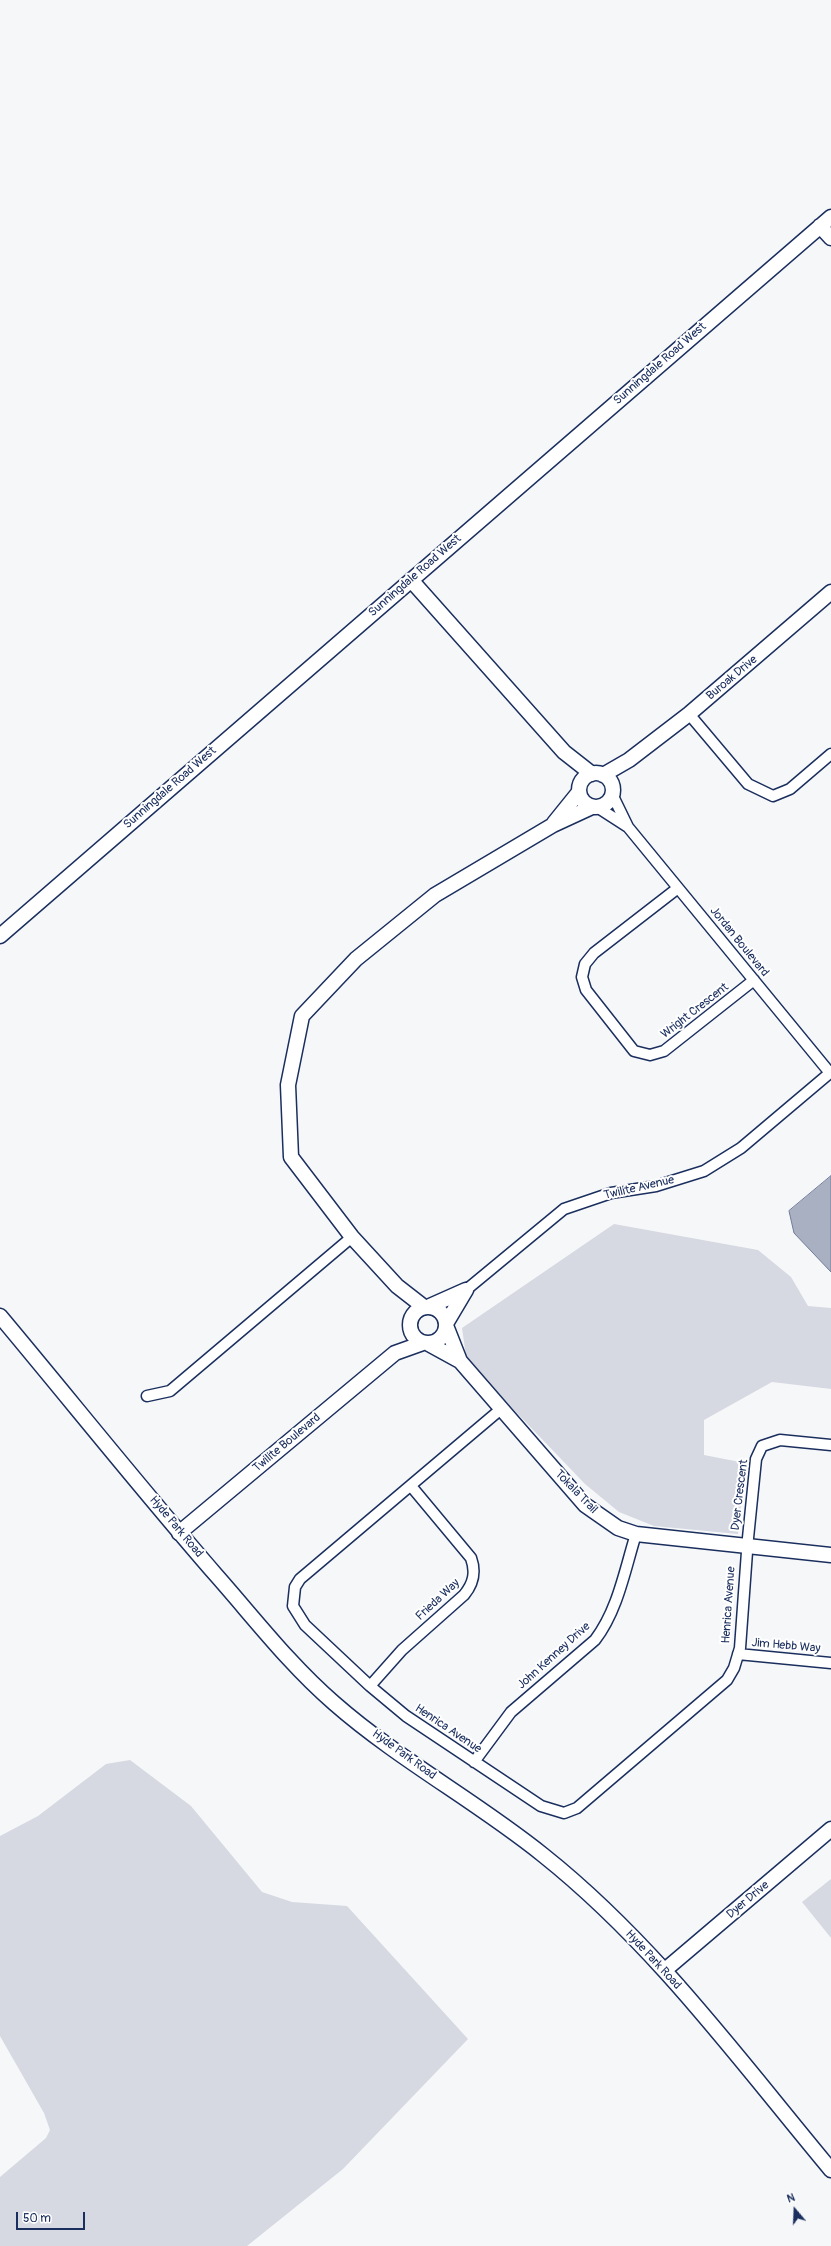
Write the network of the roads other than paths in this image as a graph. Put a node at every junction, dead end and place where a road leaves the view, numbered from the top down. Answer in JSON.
{"nodes":[{"id":1,"x":831,"y":217,"type":"edge"},
{"id":2,"x":820,"y":226,"type":"junction"},
{"id":3,"x":831,"y":238,"type":"edge"},
{"id":4,"x":411,"y":580,"type":"junction"},
{"id":5,"x":831,"y":592,"type":"edge"},
{"id":6,"x":689,"y":714,"type":"junction"},
{"id":7,"x":564,"y":752,"type":"junction"},
{"id":8,"x":831,"y":754,"type":"edge"},
{"id":9,"x":605,"y":782,"type":"junction"},
{"id":10,"x":580,"y":789,"type":"junction"},
{"id":11,"x":595,"y":807,"type":"junction"},
{"id":12,"x":553,"y":825,"type":"junction"},
{"id":13,"x":628,"y":827,"type":"junction"},
{"id":14,"x":678,"y":888,"type":"junction"},
{"id":15,"x":0,"y":936,"type":"edge"},
{"id":16,"x":754,"y":980,"type":"junction"},
{"id":17,"x":830,"y":1073,"type":"edge"},
{"id":18,"x":352,"y":1238,"type":"junction"},
{"id":19,"x":397,"y":1286,"type":"junction"},
{"id":20,"x":466,"y":1290,"type":"junction"},
{"id":21,"x":427,"y":1307,"type":"junction"},
{"id":22,"x":0,"y":1316,"type":"edge"},
{"id":23,"x":410,"y":1322,"type":"junction"},
{"id":24,"x":447,"y":1325,"type":"junction"},
{"id":25,"x":426,"y":1343,"type":"junction"},
{"id":26,"x":394,"y":1353,"type":"junction"},
{"id":27,"x":460,"y":1361,"type":"junction"},
{"id":28,"x":147,"y":1396,"type":"dead end"},
{"id":29,"x":501,"y":1409,"type":"junction"},
{"id":30,"x":831,"y":1445,"type":"edge"},
{"id":31,"x":411,"y":1486,"type":"junction"},
{"id":32,"x":180,"y":1533,"type":"junction"},
{"id":33,"x":636,"y":1534,"type":"junction"},
{"id":34,"x":747,"y":1546,"type":"junction"},
{"id":35,"x":831,"y":1555,"type":"edge"},
{"id":36,"x":738,"y":1654,"type":"junction"},
{"id":37,"x":831,"y":1663,"type":"edge"},
{"id":38,"x":370,"y":1686,"type":"junction"},
{"id":39,"x":474,"y":1762,"type":"junction"},
{"id":40,"x":831,"y":1830,"type":"edge"},
{"id":41,"x":665,"y":1970,"type":"junction"},
{"id":42,"x":831,"y":2170,"type":"edge"}],
"edges":[{"from":1,"to":2,"type":"street","name":"Sunningdale Road West"},
{"from":2,"to":3,"type":"street"},
{"from":2,"to":4,"type":"street","name":"Sunningdale Road West"},
{"from":4,"to":7,"type":"street"},
{"from":4,"to":15,"type":"street","name":"Sunningdale Road West"},
{"from":5,"to":6,"type":"street","name":"Buroak Drive"},
{"from":6,"to":8,"type":"street"},
{"from":6,"to":9,"type":"street","name":"Buroak Drive"},
{"from":7,"to":9,"type":"street"},
{"from":7,"to":10,"type":"street"},
{"from":9,"to":10,"type":"street"},
{"from":9,"to":11,"type":"street"},
{"from":9,"to":13,"type":"street","name":"Jordan Boulevard"},
{"from":10,"to":11,"type":"street"},
{"from":10,"to":12,"type":"street"},
{"from":11,"to":12,"type":"street"},
{"from":11,"to":13,"type":"street","name":"Jordan Boulevard"},
{"from":12,"to":18,"type":"street"},
{"from":13,"to":14,"type":"street","name":"Jordan Boulevard"},
{"from":14,"to":16,"type":"street","name":"Jordan Boulevard"},
{"from":14,"to":16,"type":"street","name":"Wright Crescent"},
{"from":16,"to":17,"type":"street","name":"Jordan Boulevard"},
{"from":17,"to":20,"type":"street","name":"Twilite Avenue"},
{"from":18,"to":19,"type":"street"},
{"from":18,"to":28,"type":"street"},
{"from":19,"to":21,"type":"street"},
{"from":19,"to":23,"type":"street"},
{"from":20,"to":21,"type":"street","name":"Twilite Avenue"},
{"from":20,"to":24,"type":"street","name":"Twilite Avenue"},
{"from":21,"to":23,"type":"street"},
{"from":21,"to":24,"type":"street"},
{"from":22,"to":32,"type":"street","name":"Hyde Park Road"},
{"from":23,"to":25,"type":"street"},
{"from":23,"to":26,"type":"street","name":"Twilite Boulevard"},
{"from":24,"to":25,"type":"street"},
{"from":24,"to":27,"type":"street","name":"Tokala Trail"},
{"from":25,"to":26,"type":"street","name":"Twilite Boulevard"},
{"from":25,"to":27,"type":"street","name":"Tokala Trail"},
{"from":26,"to":32,"type":"street","name":"Twilite Boulevard"},
{"from":27,"to":29,"type":"street","name":"Tokala Trail"},
{"from":29,"to":31,"type":"street","name":"Henrica Avenue"},
{"from":29,"to":33,"type":"street","name":"Tokala Trail"},
{"from":30,"to":34,"type":"street","name":"Dyer Crescent"},
{"from":31,"to":38,"type":"street","name":"Frieda Way"},
{"from":31,"to":38,"type":"street","name":"Henrica Avenue"},
{"from":32,"to":41,"type":"street","name":"Hyde Park Road"},
{"from":33,"to":34,"type":"street","name":"Tokala Trail"},
{"from":33,"to":39,"type":"street","name":"John Kenney Drive"},
{"from":34,"to":35,"type":"street","name":"Tokala Trail"},
{"from":34,"to":36,"type":"street","name":"Henrica Avenue"},
{"from":36,"to":37,"type":"street","name":"Jim Hebb Way"},
{"from":36,"to":39,"type":"street","name":"Henrica Avenue"},
{"from":38,"to":39,"type":"street","name":"Henrica Avenue"},
{"from":40,"to":41,"type":"street","name":"Dyer Drive"},
{"from":41,"to":42,"type":"street","name":"Hyde Park Road"}]}
